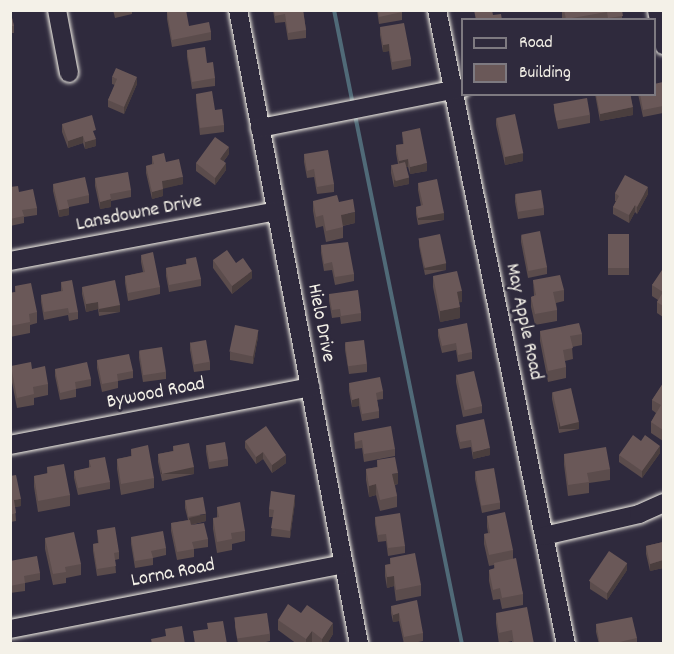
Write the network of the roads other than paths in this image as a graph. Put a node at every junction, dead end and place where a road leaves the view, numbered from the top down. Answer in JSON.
{"nodes":[{"id":1,"x":57,"y":10,"type":"edge"},
{"id":2,"x":238,"y":10,"type":"edge"},
{"id":3,"x":437,"y":10,"type":"edge"},
{"id":4,"x":657,"y":10,"type":"edge"},
{"id":5,"x":663,"y":47,"type":"edge"},
{"id":6,"x":69,"y":73,"type":"dead end"},
{"id":7,"x":458,"y":89,"type":"edge"},
{"id":8,"x":260,"y":128,"type":"junction"},
{"id":9,"x":276,"y":211,"type":"junction"},
{"id":10,"x":10,"y":261,"type":"edge"},
{"id":11,"x":310,"y":387,"type":"junction"},
{"id":12,"x":10,"y":445,"type":"edge"},
{"id":13,"x":663,"y":503,"type":"edge"},
{"id":14,"x":544,"y":536,"type":"junction"},
{"id":15,"x":344,"y":564,"type":"junction"},
{"id":16,"x":10,"y":628,"type":"edge"},
{"id":17,"x":359,"y":644,"type":"edge"},
{"id":18,"x":566,"y":644,"type":"edge"}],
"edges":[{"from":1,"to":6,"type":"street"},
{"from":2,"to":8,"type":"street","name":"Hielo Drive"},
{"from":3,"to":7,"type":"street","name":"May Apple Road"},
{"from":4,"to":5,"type":"street"},
{"from":7,"to":8,"type":"street"},
{"from":7,"to":14,"type":"street","name":"May Apple Road"},
{"from":8,"to":9,"type":"street","name":"Hielo Drive"},
{"from":9,"to":10,"type":"street","name":"Lansdowne Drive"},
{"from":9,"to":11,"type":"street","name":"Hielo Drive"},
{"from":11,"to":12,"type":"street","name":"Bywood Road"},
{"from":11,"to":15,"type":"street","name":"Hielo Drive"},
{"from":13,"to":14,"type":"street"},
{"from":14,"to":18,"type":"street","name":"May Apple Road"},
{"from":15,"to":16,"type":"street","name":"Lorna Road"},
{"from":15,"to":17,"type":"street","name":"Hielo Drive"}]}
